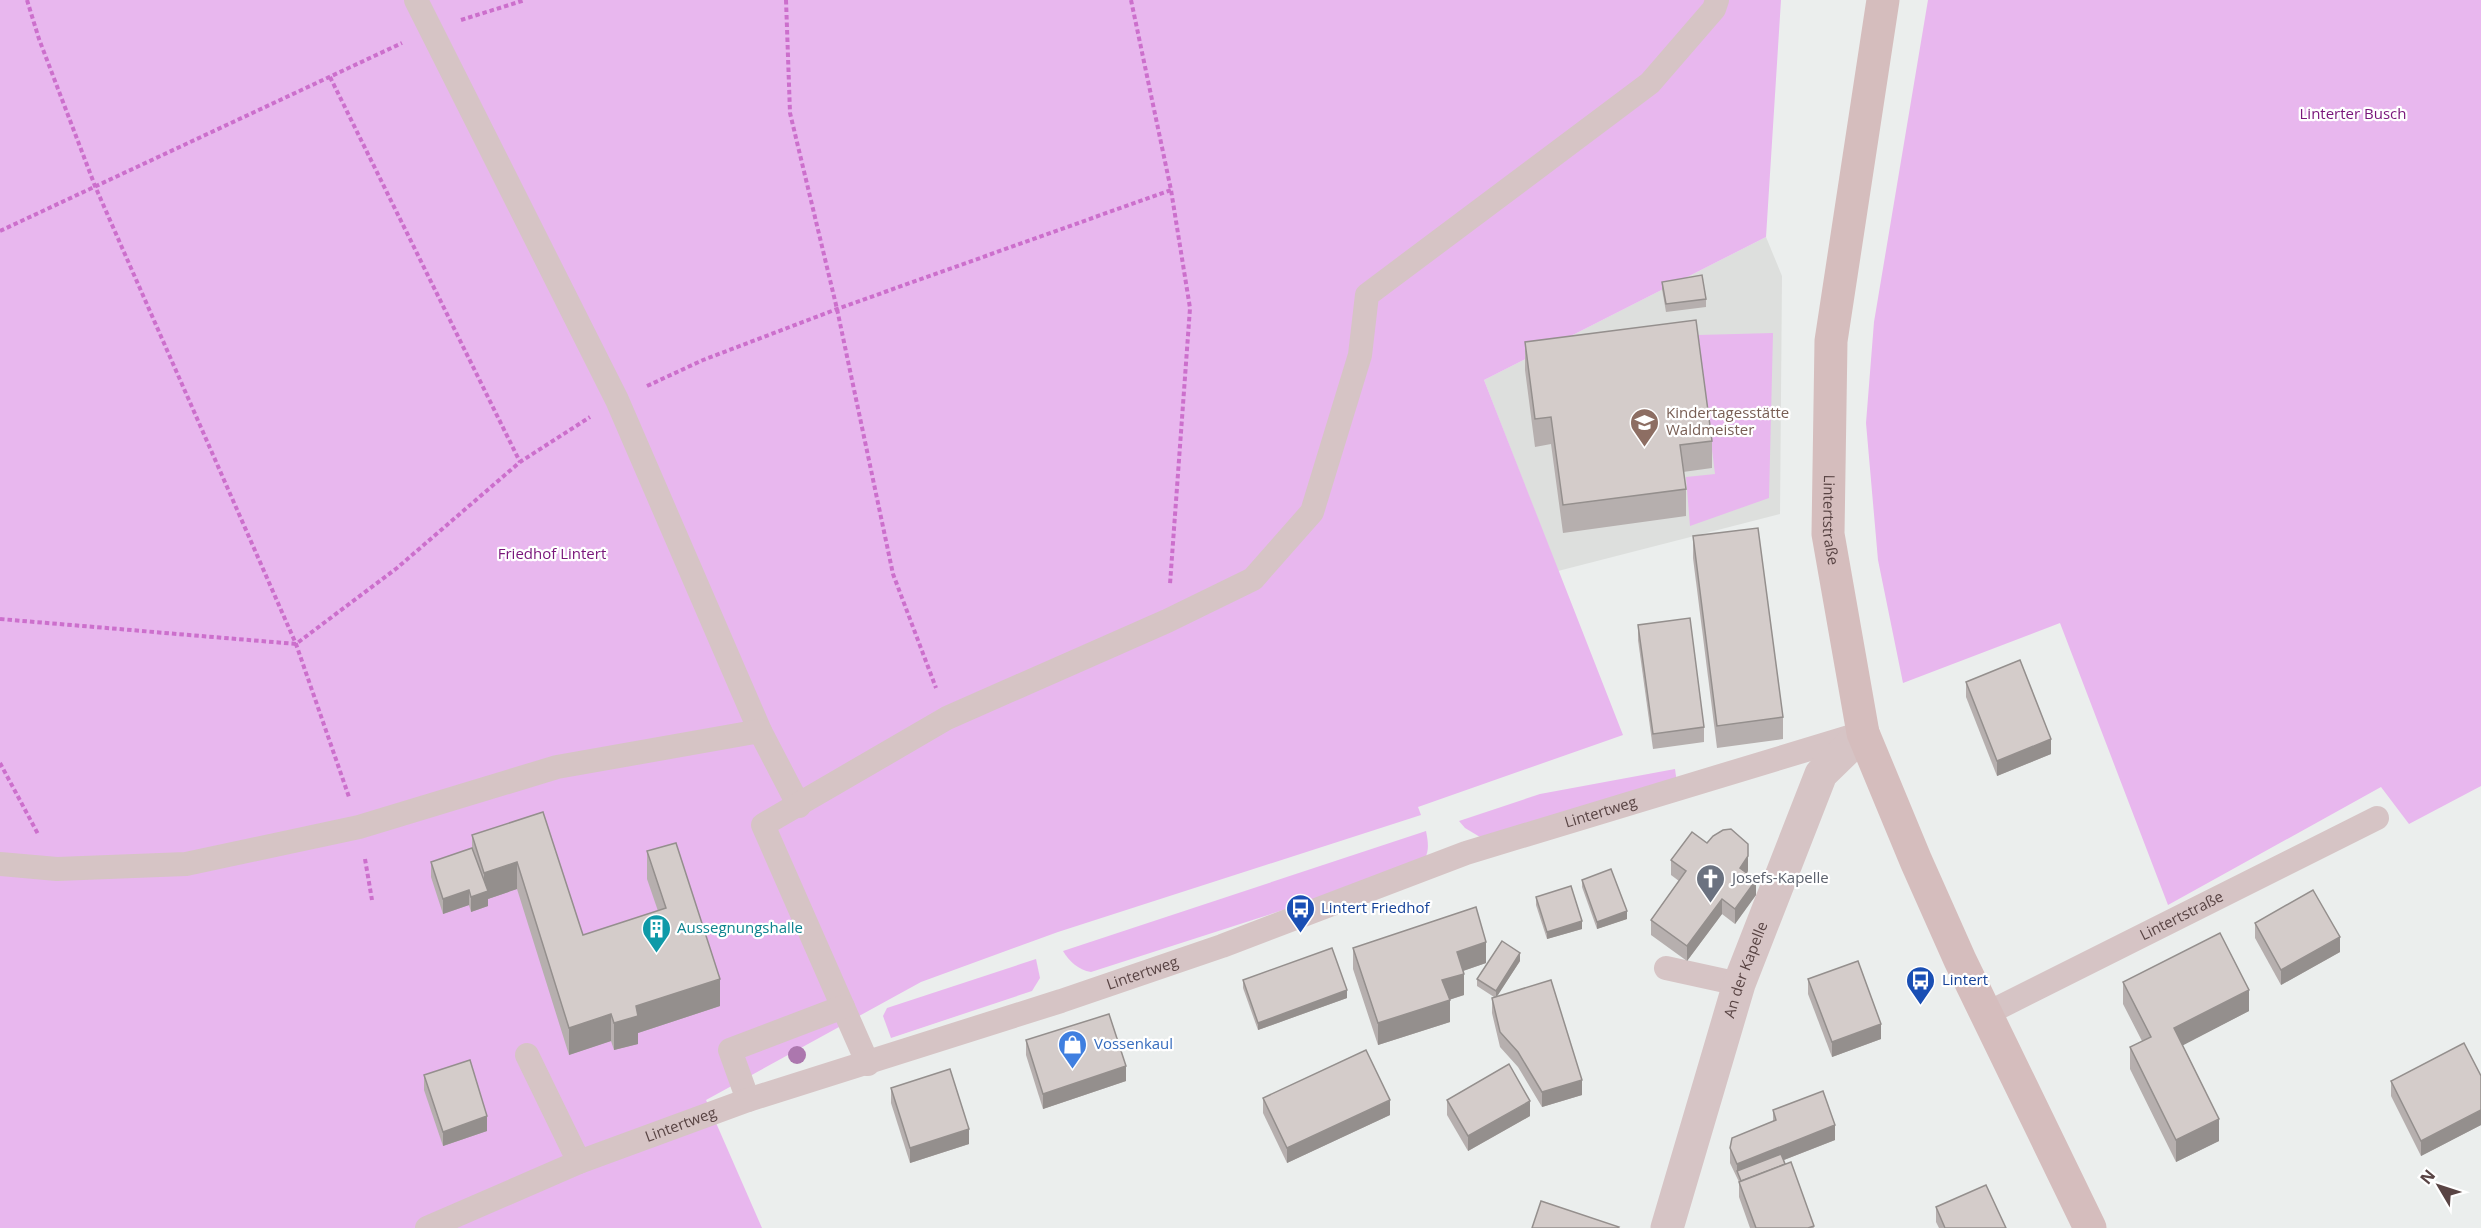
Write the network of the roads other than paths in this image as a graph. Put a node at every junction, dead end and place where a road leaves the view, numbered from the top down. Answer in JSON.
{"nodes":[{"id":1,"x":416,"y":0,"type":"edge"},
{"id":2,"x":1718,"y":0,"type":"edge"},
{"id":3,"x":1883,"y":0,"type":"edge"},
{"id":4,"x":1372,"y":269,"type":"dead end"},
{"id":5,"x":1367,"y":295,"type":"junction"},
{"id":6,"x":760,"y":731,"type":"junction"},
{"id":7,"x":1863,"y":733,"type":"junction"},
{"id":8,"x":799,"y":806,"type":"junction"},
{"id":9,"x":2377,"y":818,"type":"dead end"},
{"id":10,"x":0,"y":864,"type":"edge"},
{"id":11,"x":1666,"y":968,"type":"dead end"},
{"id":12,"x":1739,"y":984,"type":"junction"},
{"id":13,"x":843,"y":1007,"type":"junction"},
{"id":14,"x":1986,"y":1014,"type":"junction"},
{"id":15,"x":527,"y":1055,"type":"dead end"},
{"id":16,"x":867,"y":1064,"type":"junction"},
{"id":17,"x":748,"y":1100,"type":"junction"},
{"id":18,"x":579,"y":1162,"type":"junction"},
{"id":19,"x":427,"y":1228,"type":"edge"},
{"id":20,"x":1667,"y":1228,"type":"edge"},
{"id":21,"x":2090,"y":1228,"type":"edge"}],
"edges":[{"from":1,"to":6,"type":"lane"},
{"from":2,"to":5,"type":"lane"},
{"from":3,"to":7,"type":"main road","name":"Lintertstraße"},
{"from":4,"to":5,"type":"lane"},
{"from":5,"to":8,"type":"lane"},
{"from":6,"to":8,"type":"lane"},
{"from":6,"to":10,"type":"lane"},
{"from":7,"to":12,"type":"street","name":"An der Kapelle"},
{"from":7,"to":14,"type":"main road","name":"Lintertstraße"},
{"from":7,"to":16,"type":"lane","name":"Lintertweg"},
{"from":8,"to":13,"type":"lane"},
{"from":9,"to":14,"type":"lane","name":"Lintertstraße"},
{"from":11,"to":12,"type":"lane"},
{"from":12,"to":20,"type":"street","name":"An der Kapelle"},
{"from":13,"to":16,"type":"lane"},
{"from":13,"to":17,"type":"lane"},
{"from":14,"to":21,"type":"main road","name":"Lintertstraße"},
{"from":15,"to":18,"type":"lane"},
{"from":16,"to":17,"type":"lane","name":"Lintertweg"},
{"from":17,"to":18,"type":"lane","name":"Lintertweg"},
{"from":18,"to":19,"type":"lane","name":"Lintertweg"}]}
